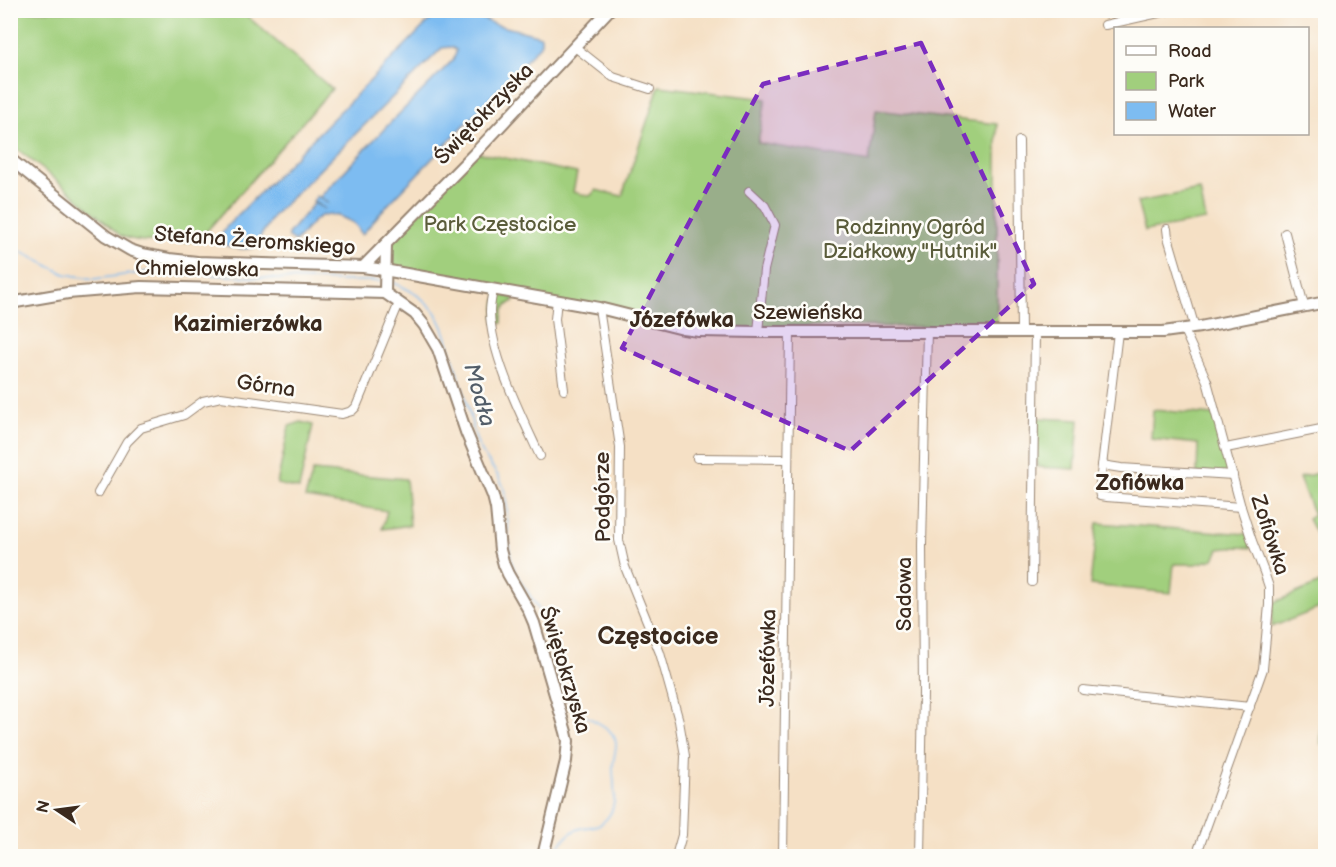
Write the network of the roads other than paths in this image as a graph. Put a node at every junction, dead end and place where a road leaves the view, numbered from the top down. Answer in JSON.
{"nodes":[{"id":1,"x":609,"y":10,"type":"edge"},
{"id":2,"x":1172,"y":10,"type":"edge"},
{"id":3,"x":1104,"y":25,"type":"dead end"},
{"id":4,"x":575,"y":47,"type":"junction"},
{"id":5,"x":650,"y":89,"type":"dead end"},
{"id":6,"x":1019,"y":141,"type":"dead end"},
{"id":7,"x":10,"y":159,"type":"edge"},
{"id":8,"x":749,"y":191,"type":"dead end"},
{"id":9,"x":1167,"y":230,"type":"dead end"},
{"id":10,"x":1285,"y":233,"type":"dead end"},
{"id":11,"x":386,"y":244,"type":"junction"},
{"id":12,"x":363,"y":267,"type":"junction"},
{"id":13,"x":384,"y":281,"type":"junction"},
{"id":14,"x":493,"y":289,"type":"junction"},
{"id":15,"x":557,"y":300,"type":"junction"},
{"id":16,"x":1326,"y":302,"type":"edge"},
{"id":17,"x":10,"y":303,"type":"edge"},
{"id":18,"x":399,"y":303,"type":"junction"},
{"id":19,"x":1304,"y":306,"type":"junction"},
{"id":20,"x":598,"y":308,"type":"junction"},
{"id":21,"x":1195,"y":328,"type":"junction"},
{"id":22,"x":1184,"y":330,"type":"junction"},
{"id":23,"x":927,"y":331,"type":"junction"},
{"id":24,"x":758,"y":332,"type":"junction"},
{"id":25,"x":790,"y":332,"type":"junction"},
{"id":26,"x":1021,"y":332,"type":"junction"},
{"id":27,"x":1035,"y":332,"type":"junction"},
{"id":28,"x":1118,"y":332,"type":"junction"},
{"id":29,"x":564,"y":390,"type":"dead end"},
{"id":30,"x":1326,"y":428,"type":"edge"},
{"id":31,"x":1226,"y":448,"type":"junction"},
{"id":32,"x":540,"y":456,"type":"dead end"},
{"id":33,"x":697,"y":458,"type":"dead end"},
{"id":34,"x":788,"y":459,"type":"junction"},
{"id":35,"x":1102,"y":465,"type":"junction"},
{"id":36,"x":1233,"y":476,"type":"junction"},
{"id":37,"x":98,"y":493,"type":"dead end"},
{"id":38,"x":1241,"y":507,"type":"junction"},
{"id":39,"x":1032,"y":582,"type":"dead end"},
{"id":40,"x":1083,"y":690,"type":"dead end"},
{"id":41,"x":1250,"y":707,"type":"junction"},
{"id":42,"x":543,"y":856,"type":"edge"},
{"id":43,"x":676,"y":856,"type":"edge"},
{"id":44,"x":783,"y":856,"type":"edge"},
{"id":45,"x":920,"y":856,"type":"edge"},
{"id":46,"x":1196,"y":856,"type":"edge"}],
"edges":[{"from":1,"to":4,"type":"street","name":"Świętokrzyska"},
{"from":2,"to":3,"type":"street"},
{"from":4,"to":5,"type":"street"},
{"from":4,"to":11,"type":"street","name":"Świętokrzyska"},
{"from":6,"to":26,"type":"street"},
{"from":7,"to":12,"type":"street","name":"Stefana Żeromskiego"},
{"from":8,"to":24,"type":"street"},
{"from":9,"to":21,"type":"street"},
{"from":10,"to":19,"type":"street"},
{"from":11,"to":12,"type":"street","name":"Świętokrzyska"},
{"from":11,"to":13,"type":"street"},
{"from":12,"to":13,"type":"street","name":"Stefana Żeromskiego"},
{"from":13,"to":14,"type":"street","name":"Szewieńska"},
{"from":13,"to":17,"type":"street","name":"Chmielowska"},
{"from":13,"to":18,"type":"street","name":"Świętokrzyska"},
{"from":14,"to":15,"type":"street","name":"Szewieńska"},
{"from":14,"to":32,"type":"street"},
{"from":15,"to":20,"type":"street","name":"Szewieńska"},
{"from":15,"to":29,"type":"street"},
{"from":16,"to":19,"type":"street","name":"Szewieńska"},
{"from":18,"to":37,"type":"street","name":"Górna"},
{"from":18,"to":42,"type":"street","name":"Świętokrzyska"},
{"from":19,"to":21,"type":"street","name":"Szewieńska"},
{"from":20,"to":24,"type":"street","name":"Szewieńska"},
{"from":20,"to":43,"type":"street","name":"Podgórze"},
{"from":21,"to":22,"type":"street","name":"Szewieńska"},
{"from":22,"to":28,"type":"street","name":"Szewieńska"},
{"from":22,"to":31,"type":"street","name":"Zofiówka"},
{"from":23,"to":25,"type":"street","name":"Szewieńska"},
{"from":23,"to":26,"type":"street","name":"Szewieńska"},
{"from":23,"to":45,"type":"street","name":"Sadowa"},
{"from":24,"to":25,"type":"street","name":"Szewieńska"},
{"from":25,"to":34,"type":"street","name":"Józefówka"},
{"from":26,"to":27,"type":"street","name":"Szewieńska"},
{"from":27,"to":28,"type":"street","name":"Szewieńska"},
{"from":27,"to":39,"type":"street"},
{"from":28,"to":35,"type":"street"},
{"from":30,"to":31,"type":"street"},
{"from":31,"to":36,"type":"street","name":"Zofiówka"},
{"from":33,"to":34,"type":"street"},
{"from":34,"to":44,"type":"street","name":"Józefówka"},
{"from":35,"to":36,"type":"street"},
{"from":35,"to":38,"type":"street"},
{"from":36,"to":38,"type":"street","name":"Zofiówka"},
{"from":38,"to":41,"type":"street","name":"Zofiówka"},
{"from":40,"to":41,"type":"street"},
{"from":41,"to":46,"type":"street","name":"Zofiówka"}]}
